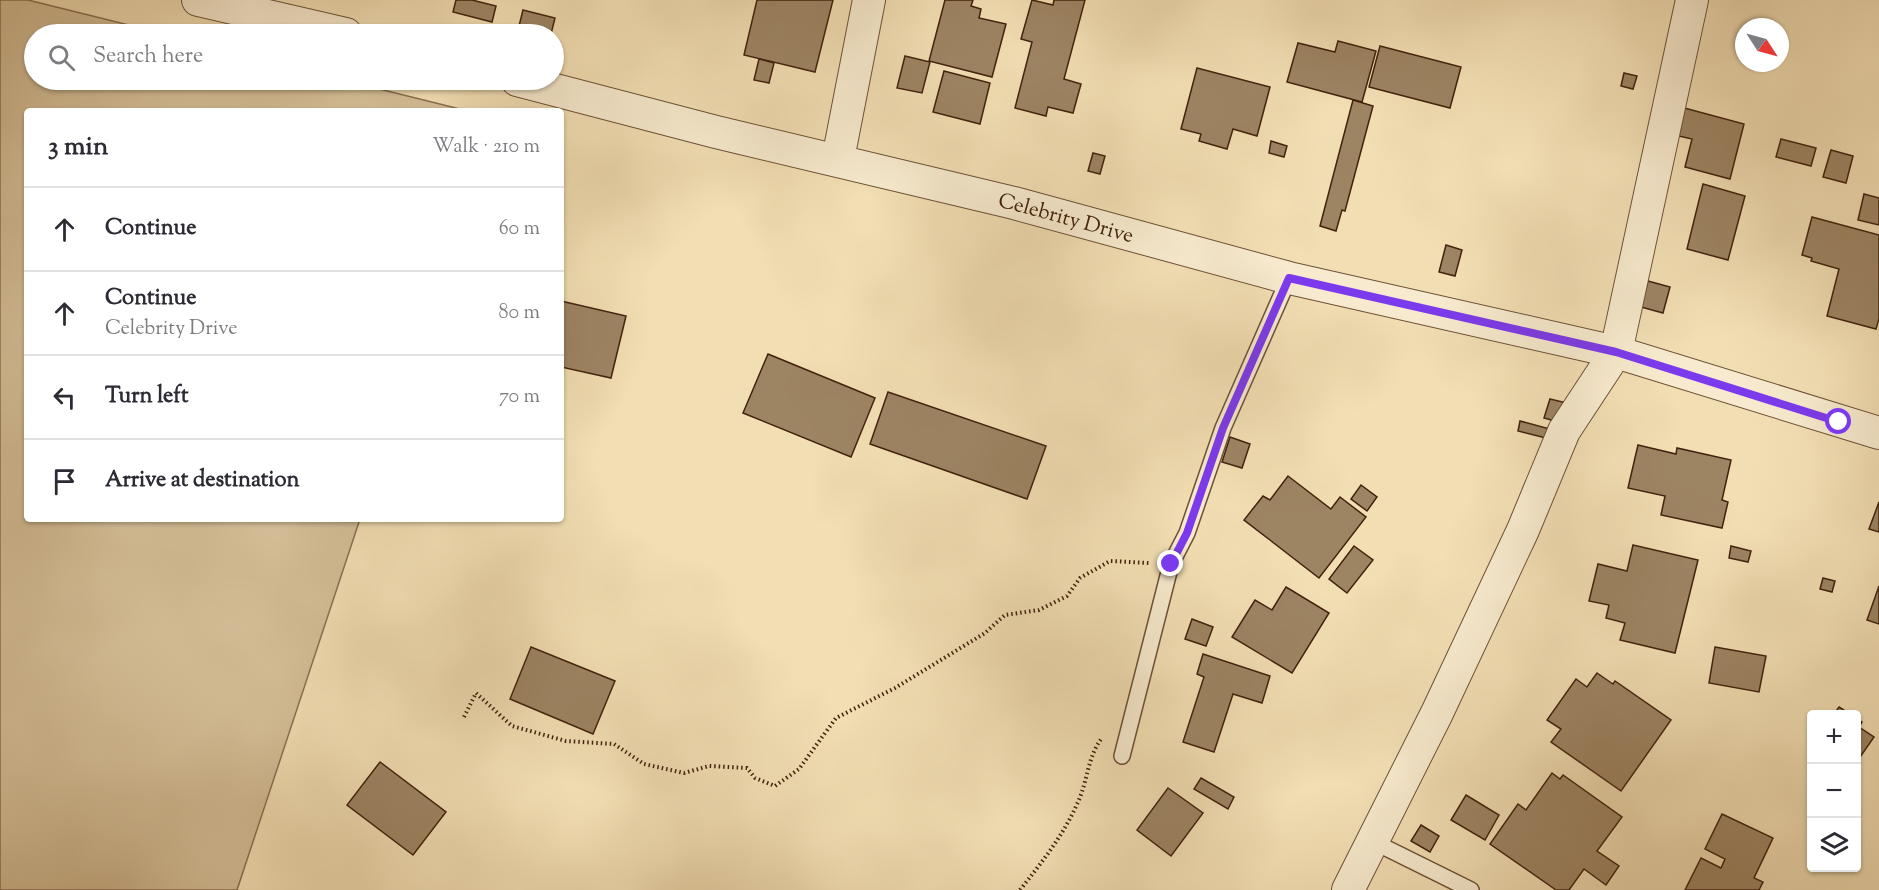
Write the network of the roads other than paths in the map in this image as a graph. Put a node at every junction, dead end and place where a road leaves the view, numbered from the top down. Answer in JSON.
{"nodes":[{"id":1,"x":198,"y":0,"type":"edge"},
{"id":2,"x":869,"y":0,"type":"edge"},
{"id":3,"x":1692,"y":0,"type":"edge"},
{"id":4,"x":302,"y":24,"type":"edge"},
{"id":5,"x":555,"y":90,"type":"edge"},
{"id":6,"x":838,"y":159,"type":"junction"},
{"id":7,"x":1289,"y":278,"type":"junction"},
{"id":8,"x":1616,"y":352,"type":"junction"},
{"id":9,"x":1879,"y":433,"type":"edge"},
{"id":10,"x":1122,"y":756,"type":"dead end"},
{"id":11,"x":1372,"y":841,"type":"junction"},
{"id":12,"x":1348,"y":890,"type":"edge"},
{"id":13,"x":1471,"y":890,"type":"edge"}],
"edges":[{"from":1,"to":4,"type":"street"},
{"from":2,"to":6,"type":"street"},
{"from":3,"to":8,"type":"street"},
{"from":5,"to":6,"type":"street","name":"Celebrity Drive"},
{"from":6,"to":7,"type":"street","name":"Celebrity Drive"},
{"from":7,"to":8,"type":"street","name":"Celebrity Drive"},
{"from":7,"to":10,"type":"lane"},
{"from":8,"to":9,"type":"street","name":"Celebrity Drive"},
{"from":8,"to":11,"type":"street"},
{"from":11,"to":12,"type":"street"},
{"from":11,"to":13,"type":"lane"}]}
